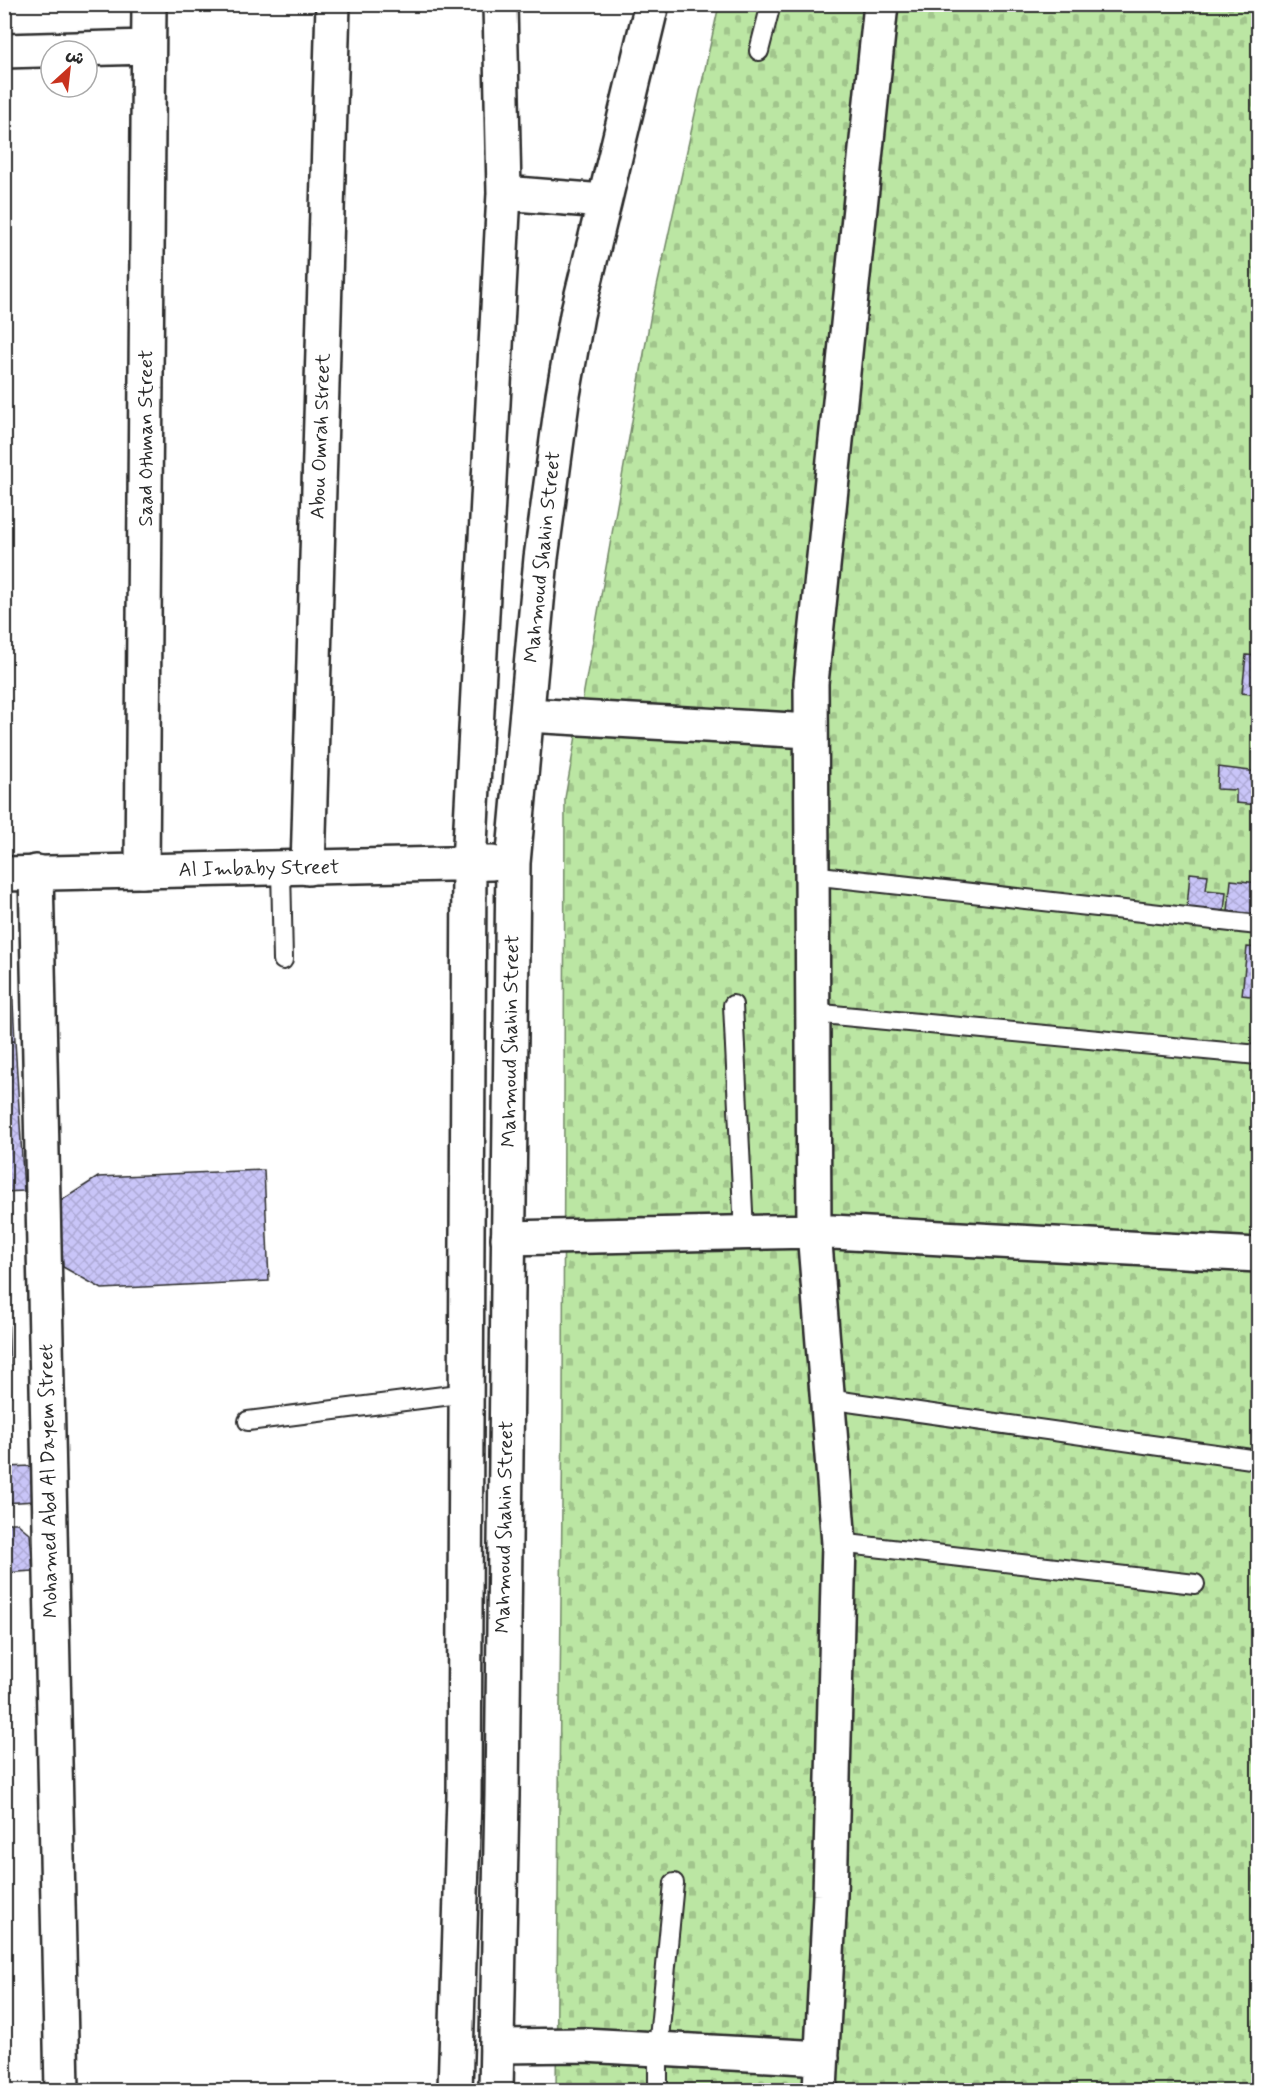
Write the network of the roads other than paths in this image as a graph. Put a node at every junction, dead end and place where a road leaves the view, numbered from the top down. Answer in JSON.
{"nodes":[{"id":1,"x":149,"y":4,"type":"edge"},
{"id":2,"x":333,"y":4,"type":"edge"},
{"id":3,"x":500,"y":4,"type":"edge"},
{"id":4,"x":652,"y":4,"type":"edge"},
{"id":5,"x":771,"y":4,"type":"edge"},
{"id":6,"x":881,"y":4,"type":"edge"},
{"id":7,"x":148,"y":47,"type":"junction"},
{"id":8,"x":4,"y":51,"type":"edge"},
{"id":9,"x":759,"y":51,"type":"dead end"},
{"id":10,"x":504,"y":193,"type":"junction"},
{"id":11,"x":603,"y":201,"type":"junction"},
{"id":12,"x":526,"y":715,"type":"junction"},
{"id":13,"x":810,"y":731,"type":"junction"},
{"id":14,"x":469,"y":863,"type":"junction"},
{"id":15,"x":513,"y":863,"type":"junction"},
{"id":16,"x":295,"y":868,"type":"junction"},
{"id":17,"x":142,"y":872,"type":"junction"},
{"id":18,"x":20,"y":873,"type":"edge"},
{"id":19,"x":811,"y":875,"type":"junction"},
{"id":20,"x":1258,"y":925,"type":"edge"},
{"id":21,"x":283,"y":960,"type":"dead end"},
{"id":22,"x":734,"y":1005,"type":"dead end"},
{"id":23,"x":812,"y":1013,"type":"junction"},
{"id":24,"x":1258,"y":1055,"type":"edge"},
{"id":25,"x":814,"y":1231,"type":"junction"},
{"id":26,"x":744,"y":1232,"type":"junction"},
{"id":27,"x":508,"y":1238,"type":"junction"},
{"id":28,"x":1258,"y":1255,"type":"edge"},
{"id":29,"x":467,"y":1393,"type":"junction"},
{"id":30,"x":827,"y":1399,"type":"junction"},
{"id":31,"x":248,"y":1420,"type":"dead end"},
{"id":32,"x":1258,"y":1460,"type":"edge"},
{"id":33,"x":839,"y":1543,"type":"junction"},
{"id":34,"x":1195,"y":1584,"type":"dead end"},
{"id":35,"x":464,"y":1796,"type":"junction"},
{"id":36,"x":502,"y":1796,"type":"junction"},
{"id":37,"x":674,"y":1883,"type":"dead end"},
{"id":38,"x":497,"y":2046,"type":"junction"},
{"id":39,"x":658,"y":2049,"type":"junction"},
{"id":40,"x":822,"y":2058,"type":"junction"},
{"id":41,"x":62,"y":2091,"type":"edge"},
{"id":42,"x":454,"y":2091,"type":"edge"},
{"id":43,"x":496,"y":2091,"type":"edge"},
{"id":44,"x":658,"y":2091,"type":"edge"},
{"id":45,"x":820,"y":2091,"type":"edge"}],
"edges":[{"from":1,"to":7,"type":"street","name":"Saad Othman Street"},
{"from":2,"to":16,"type":"street","name":"Abou Omrah Street"},
{"from":3,"to":10,"type":"street","name":"Mahmoud Shahin Street"},
{"from":4,"to":11,"type":"street","name":"Mahmoud Shahin Street"},
{"from":5,"to":9,"type":"lane"},
{"from":6,"to":13,"type":"street"},
{"from":7,"to":8,"type":"street"},
{"from":7,"to":17,"type":"street","name":"Saad Othman Street"},
{"from":10,"to":11,"type":"street"},
{"from":10,"to":14,"type":"street","name":"Mahmoud Shahin Street"},
{"from":11,"to":12,"type":"street","name":"Mahmoud Shahin Street"},
{"from":12,"to":13,"type":"street"},
{"from":12,"to":15,"type":"street","name":"Mahmoud Shahin Street"},
{"from":13,"to":19,"type":"street"},
{"from":14,"to":15,"type":"street","name":"Al Imbaby Street"},
{"from":14,"to":16,"type":"street","name":"Al Imbaby Street"},
{"from":14,"to":29,"type":"street","name":"Mahmoud Shahin Street"},
{"from":15,"to":27,"type":"street","name":"Mahmoud Shahin Street"},
{"from":16,"to":17,"type":"street","name":"Al Imbaby Street"},
{"from":16,"to":21,"type":"lane"},
{"from":17,"to":18,"type":"street","name":"Al Imbaby Street"},
{"from":18,"to":41,"type":"street","name":"Mohamed Abd Al Dayem Street"},
{"from":19,"to":20,"type":"lane"},
{"from":19,"to":23,"type":"street"},
{"from":22,"to":26,"type":"lane"},
{"from":23,"to":24,"type":"lane"},
{"from":23,"to":25,"type":"street"},
{"from":25,"to":26,"type":"street"},
{"from":25,"to":28,"type":"street"},
{"from":25,"to":30,"type":"street"},
{"from":26,"to":27,"type":"street"},
{"from":27,"to":36,"type":"street","name":"Mahmoud Shahin Street"},
{"from":29,"to":31,"type":"lane"},
{"from":29,"to":35,"type":"street","name":"Mahmoud Shahin Street"},
{"from":30,"to":32,"type":"lane"},
{"from":30,"to":33,"type":"street"},
{"from":33,"to":34,"type":"lane"},
{"from":33,"to":40,"type":"street"},
{"from":35,"to":36,"type":"street"},
{"from":35,"to":42,"type":"street","name":"Mahmoud Shahin Street"},
{"from":36,"to":38,"type":"street","name":"Mahmoud Shahin Street"},
{"from":37,"to":39,"type":"lane"},
{"from":38,"to":39,"type":"street"},
{"from":38,"to":43,"type":"street","name":"Mahmoud Shahin Street"},
{"from":39,"to":40,"type":"street"},
{"from":39,"to":44,"type":"lane"},
{"from":40,"to":45,"type":"street"}]}
